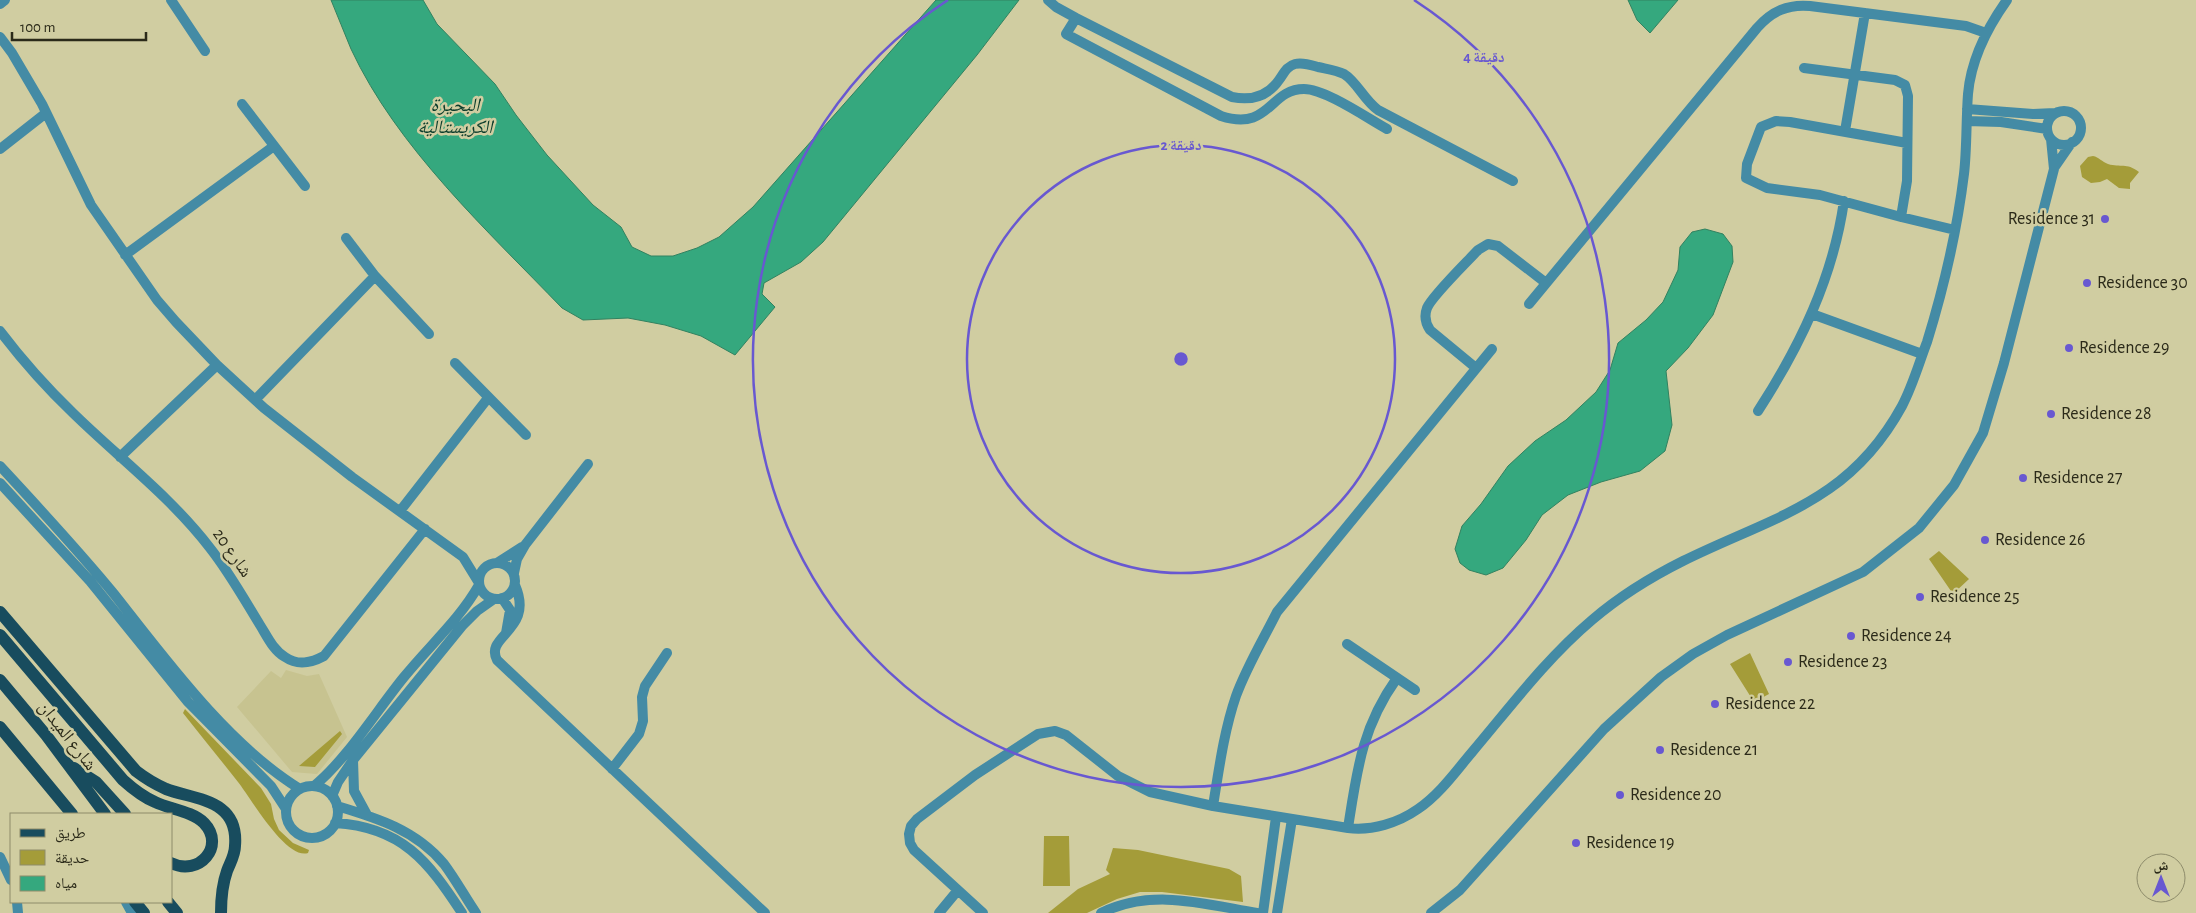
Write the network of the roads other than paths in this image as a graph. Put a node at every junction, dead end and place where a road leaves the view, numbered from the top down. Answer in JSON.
{"nodes":[{"id":1,"x":5,"y":0,"type":"edge"},
{"id":2,"x":171,"y":0,"type":"edge"},
{"id":3,"x":1048,"y":0,"type":"edge"},
{"id":4,"x":2007,"y":0,"type":"edge"},
{"id":5,"x":0,"y":4,"type":"edge"},
{"id":6,"x":1865,"y":13,"type":"junction"},
{"id":7,"x":1076,"y":18,"type":"junction"},
{"id":8,"x":1986,"y":33,"type":"junction"},
{"id":9,"x":0,"y":37,"type":"edge"},
{"id":10,"x":205,"y":51,"type":"dead end"},
{"id":11,"x":1804,"y":68,"type":"dead end"},
{"id":12,"x":1854,"y":75,"type":"junction"},
{"id":13,"x":242,"y":104,"type":"dead end"},
{"id":14,"x":1967,"y":109,"type":"junction"},
{"id":15,"x":2003,"y":111,"type":"junction"},
{"id":16,"x":46,"y":113,"type":"junction"},
{"id":17,"x":2055,"y":113,"type":"junction"},
{"id":18,"x":1967,"y":121,"type":"junction"},
{"id":19,"x":2002,"y":122,"type":"junction"},
{"id":20,"x":1387,"y":129,"type":"dead end"},
{"id":21,"x":1845,"y":131,"type":"junction"},
{"id":22,"x":2049,"y":134,"type":"junction"},
{"id":23,"x":1907,"y":142,"type":"junction"},
{"id":24,"x":2072,"y":142,"type":"junction"},
{"id":25,"x":274,"y":146,"type":"junction"},
{"id":26,"x":0,"y":150,"type":"edge"},
{"id":27,"x":2054,"y":169,"type":"junction"},
{"id":28,"x":1513,"y":181,"type":"dead end"},
{"id":29,"x":305,"y":186,"type":"dead end"},
{"id":30,"x":1844,"y":201,"type":"junction"},
{"id":31,"x":1901,"y":217,"type":"junction"},
{"id":32,"x":1956,"y":230,"type":"junction"},
{"id":33,"x":346,"y":238,"type":"dead end"},
{"id":34,"x":125,"y":255,"type":"junction"},
{"id":35,"x":375,"y":276,"type":"junction"},
{"id":36,"x":1546,"y":283,"type":"junction"},
{"id":37,"x":1528,"y":304,"type":"dead end"},
{"id":38,"x":1812,"y":314,"type":"junction"},
{"id":39,"x":0,"y":331,"type":"edge"},
{"id":40,"x":429,"y":334,"type":"dead end"},
{"id":41,"x":1492,"y":349,"type":"dead end"},
{"id":42,"x":1922,"y":354,"type":"junction"},
{"id":43,"x":455,"y":363,"type":"dead end"},
{"id":44,"x":217,"y":365,"type":"junction"},
{"id":45,"x":1476,"y":368,"type":"junction"},
{"id":46,"x":488,"y":398,"type":"junction"},
{"id":47,"x":255,"y":400,"type":"junction"},
{"id":48,"x":1758,"y":411,"type":"dead end"},
{"id":49,"x":526,"y":435,"type":"dead end"},
{"id":50,"x":120,"y":457,"type":"junction"},
{"id":51,"x":588,"y":464,"type":"dead end"},
{"id":52,"x":0,"y":466,"type":"edge"},
{"id":53,"x":0,"y":483,"type":"edge"},
{"id":54,"x":400,"y":511,"type":"junction"},
{"id":55,"x":425,"y":529,"type":"junction"},
{"id":56,"x":525,"y":545,"type":"junction"},
{"id":57,"x":463,"y":557,"type":"junction"},
{"id":58,"x":493,"y":564,"type":"junction"},
{"id":59,"x":514,"y":573,"type":"junction"},
{"id":60,"x":479,"y":584,"type":"junction"},
{"id":61,"x":515,"y":584,"type":"junction"},
{"id":62,"x":498,"y":599,"type":"junction"},
{"id":63,"x":0,"y":612,"type":"edge"},
{"id":64,"x":505,"y":634,"type":"junction"},
{"id":65,"x":0,"y":635,"type":"edge"},
{"id":66,"x":1347,"y":644,"type":"dead end"},
{"id":67,"x":667,"y":653,"type":"dead end"},
{"id":68,"x":406,"y":675,"type":"junction"},
{"id":69,"x":1397,"y":678,"type":"junction"},
{"id":70,"x":0,"y":680,"type":"edge"},
{"id":71,"x":416,"y":683,"type":"junction"},
{"id":72,"x":1415,"y":690,"type":"dead end"},
{"id":73,"x":0,"y":727,"type":"edge"},
{"id":74,"x":353,"y":760,"type":"junction"},
{"id":75,"x":68,"y":765,"type":"junction"},
{"id":76,"x":612,"y":769,"type":"junction"},
{"id":77,"x":314,"y":786,"type":"junction"},
{"id":78,"x":300,"y":789,"type":"junction"},
{"id":79,"x":332,"y":796,"type":"junction"},
{"id":80,"x":337,"y":806,"type":"junction"},
{"id":81,"x":1213,"y":806,"type":"junction"},
{"id":82,"x":286,"y":808,"type":"junction"},
{"id":83,"x":71,"y":813,"type":"edge"},
{"id":84,"x":104,"y":813,"type":"edge"},
{"id":85,"x":124,"y":813,"type":"edge"},
{"id":86,"x":367,"y":815,"type":"junction"},
{"id":87,"x":1276,"y":816,"type":"junction"},
{"id":88,"x":1292,"y":819,"type":"junction"},
{"id":89,"x":335,"y":823,"type":"junction"},
{"id":90,"x":1348,"y":828,"type":"junction"},
{"id":91,"x":0,"y":857,"type":"edge"},
{"id":92,"x":1270,"y":863,"type":"junction"},
{"id":93,"x":172,"y":864,"type":"edge"},
{"id":94,"x":1285,"y":865,"type":"junction"},
{"id":95,"x":10,"y":878,"type":"edge"},
{"id":96,"x":958,"y":890,"type":"junction"},
{"id":97,"x":169,"y":903,"type":"edge"},
{"id":98,"x":177,"y":913,"type":"edge"},
{"id":99,"x":221,"y":913,"type":"edge"},
{"id":100,"x":462,"y":913,"type":"edge"},
{"id":101,"x":476,"y":913,"type":"edge"},
{"id":102,"x":765,"y":913,"type":"edge"},
{"id":103,"x":939,"y":913,"type":"edge"},
{"id":104,"x":983,"y":913,"type":"edge"},
{"id":105,"x":1101,"y":913,"type":"edge"},
{"id":106,"x":1257,"y":913,"type":"edge"},
{"id":107,"x":1263,"y":913,"type":"edge"},
{"id":108,"x":1277,"y":913,"type":"edge"},
{"id":109,"x":1431,"y":913,"type":"edge"}],
"edges":[{"from":1,"to":5,"type":"street"},
{"from":2,"to":10,"type":"street"},
{"from":3,"to":7,"type":"street"},
{"from":4,"to":8,"type":"street"},
{"from":6,"to":8,"type":"street"},
{"from":6,"to":12,"type":"street"},
{"from":6,"to":36,"type":"street"},
{"from":7,"to":20,"type":"street"},
{"from":7,"to":28,"type":"street"},
{"from":8,"to":14,"type":"street"},
{"from":9,"to":16,"type":"street"},
{"from":11,"to":12,"type":"street"},
{"from":12,"to":21,"type":"street"},
{"from":12,"to":23,"type":"street"},
{"from":13,"to":25,"type":"street"},
{"from":14,"to":15,"type":"street"},
{"from":14,"to":18,"type":"street"},
{"from":15,"to":17,"type":"street"},
{"from":15,"to":19,"type":"street"},
{"from":16,"to":26,"type":"street"},
{"from":16,"to":34,"type":"street"},
{"from":17,"to":22,"type":"street"},
{"from":17,"to":24,"type":"street"},
{"from":18,"to":19,"type":"street"},
{"from":18,"to":32,"type":"street"},
{"from":19,"to":22,"type":"street"},
{"from":21,"to":23,"type":"street"},
{"from":21,"to":30,"type":"street"},
{"from":22,"to":24,"type":"street"},
{"from":22,"to":27,"type":"street"},
{"from":23,"to":31,"type":"street"},
{"from":24,"to":27,"type":"street"},
{"from":25,"to":29,"type":"street"},
{"from":25,"to":34,"type":"street"},
{"from":27,"to":109,"type":"street"},
{"from":30,"to":31,"type":"street"},
{"from":30,"to":38,"type":"street"},
{"from":31,"to":32,"type":"street"},
{"from":32,"to":42,"type":"street"},
{"from":33,"to":35,"type":"street"},
{"from":34,"to":44,"type":"street"},
{"from":35,"to":40,"type":"street"},
{"from":35,"to":47,"type":"street"},
{"from":36,"to":37,"type":"street"},
{"from":36,"to":45,"type":"street"},
{"from":38,"to":42,"type":"street"},
{"from":38,"to":48,"type":"street"},
{"from":39,"to":50,"type":"street","name":"شارع 20"},
{"from":41,"to":45,"type":"street"},
{"from":42,"to":90,"type":"street"},
{"from":43,"to":46,"type":"street"},
{"from":44,"to":47,"type":"street"},
{"from":44,"to":50,"type":"street"},
{"from":45,"to":81,"type":"street"},
{"from":46,"to":49,"type":"street"},
{"from":46,"to":54,"type":"street"},
{"from":47,"to":54,"type":"street"},
{"from":50,"to":55,"type":"street","name":"شارع 20"},
{"from":51,"to":56,"type":"street"},
{"from":52,"to":78,"type":"street"},
{"from":53,"to":82,"type":"street"},
{"from":54,"to":55,"type":"street"},
{"from":55,"to":57,"type":"street"},
{"from":56,"to":58,"type":"street"},
{"from":56,"to":59,"type":"street"},
{"from":57,"to":58,"type":"street"},
{"from":57,"to":60,"type":"street"},
{"from":58,"to":59,"type":"street"},
{"from":58,"to":60,"type":"street"},
{"from":59,"to":61,"type":"street"},
{"from":60,"to":62,"type":"street"},
{"from":60,"to":68,"type":"street"},
{"from":61,"to":62,"type":"street"},
{"from":61,"to":64,"type":"street"},
{"from":62,"to":64,"type":"street"},
{"from":62,"to":71,"type":"street"},
{"from":63,"to":99,"type":"main road"},
{"from":64,"to":76,"type":"street"},
{"from":65,"to":93,"type":"main road"},
{"from":66,"to":69,"type":"street"},
{"from":67,"to":76,"type":"street"},
{"from":68,"to":71,"type":"street"},
{"from":68,"to":77,"type":"street"},
{"from":69,"to":72,"type":"street"},
{"from":69,"to":90,"type":"street"},
{"from":70,"to":75,"type":"main road","name":"شارع الميدان"},
{"from":71,"to":74,"type":"street"},
{"from":73,"to":83,"type":"main road"},
{"from":74,"to":79,"type":"street"},
{"from":74,"to":86,"type":"street"},
{"from":75,"to":84,"type":"main road","name":"شارع الميدان"},
{"from":75,"to":85,"type":"main road"},
{"from":76,"to":102,"type":"street"},
{"from":77,"to":78,"type":"street"},
{"from":77,"to":79,"type":"street"},
{"from":78,"to":82,"type":"street"},
{"from":79,"to":80,"type":"street"},
{"from":80,"to":86,"type":"street"},
{"from":80,"to":89,"type":"street"},
{"from":81,"to":87,"type":"street"},
{"from":81,"to":96,"type":"street"},
{"from":82,"to":89,"type":"street"},
{"from":86,"to":101,"type":"street"},
{"from":87,"to":88,"type":"street"},
{"from":87,"to":92,"type":"street"},
{"from":88,"to":90,"type":"street"},
{"from":88,"to":94,"type":"street"},
{"from":89,"to":100,"type":"street"},
{"from":91,"to":95,"type":"street"},
{"from":92,"to":94,"type":"street"},
{"from":92,"to":107,"type":"street"},
{"from":94,"to":108,"type":"street"},
{"from":96,"to":103,"type":"street"},
{"from":96,"to":104,"type":"street"},
{"from":97,"to":98,"type":"main road"},
{"from":105,"to":106,"type":"street"}]}
